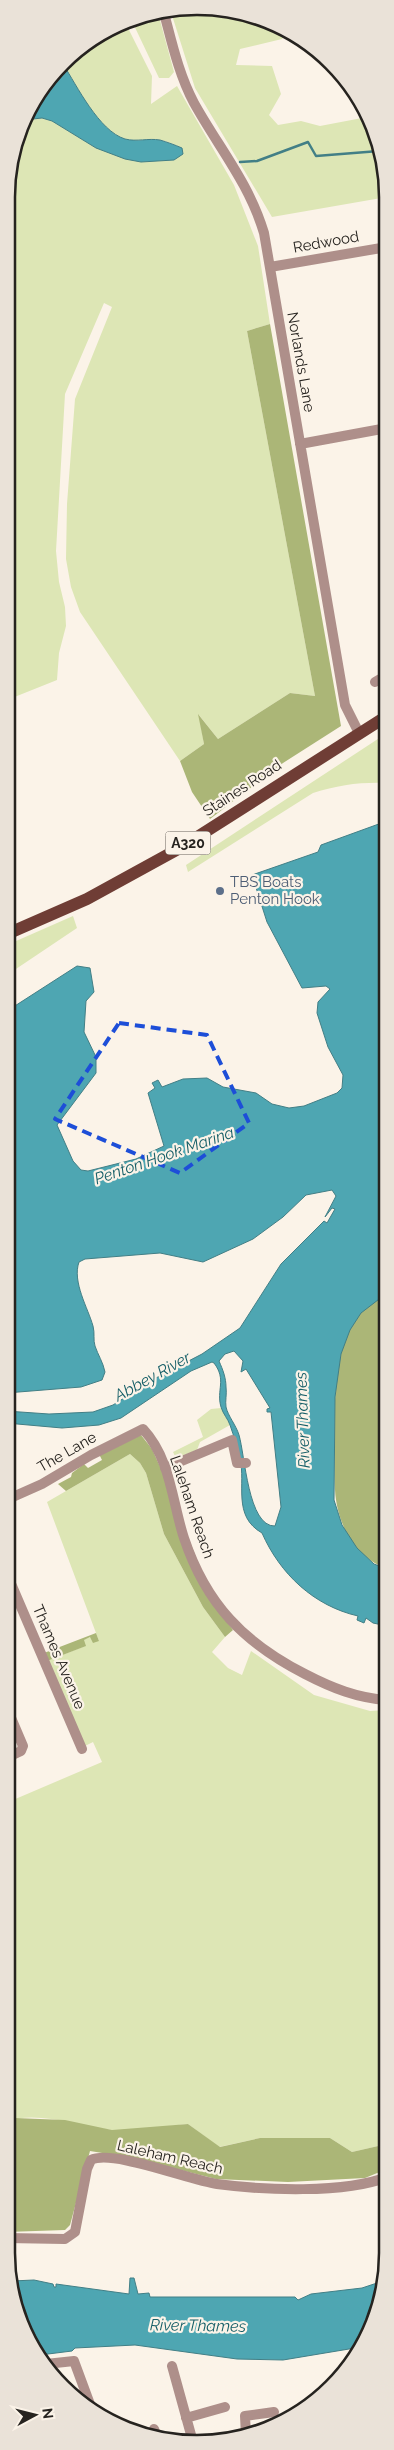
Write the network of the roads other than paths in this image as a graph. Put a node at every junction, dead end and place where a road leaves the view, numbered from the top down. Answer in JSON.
{"nodes":[{"id":1,"x":165,"y":18,"type":"edge"},
{"id":2,"x":379,"y":248,"type":"edge"},
{"id":3,"x":270,"y":267,"type":"junction"},
{"id":4,"x":379,"y":429,"type":"edge"},
{"id":5,"x":300,"y":444,"type":"junction"},
{"id":6,"x":379,"y":680,"type":"edge"},
{"id":7,"x":375,"y":682,"type":"dead end"},
{"id":8,"x":379,"y":721,"type":"edge"},
{"id":9,"x":359,"y":733,"type":"junction"},
{"id":10,"x":15,"y":930,"type":"edge"},
{"id":11,"x":142,"y":1429,"type":"joint"},
{"id":12,"x":243,"y":1463,"type":"dead end"},
{"id":13,"x":165,"y":1468,"type":"junction"},
{"id":14,"x":15,"y":1496,"type":"edge"},
{"id":15,"x":15,"y":1591,"type":"edge"},
{"id":16,"x":379,"y":1699,"type":"edge"},
{"id":17,"x":15,"y":1727,"type":"edge"},
{"id":18,"x":82,"y":1749,"type":"dead end"},
{"id":19,"x":15,"y":1754,"type":"edge"},
{"id":20,"x":379,"y":2179,"type":"edge"},
{"id":21,"x":15,"y":2238,"type":"edge"},
{"id":22,"x":53,"y":2363,"type":"edge"},
{"id":23,"x":172,"y":2366,"type":"dead end"},
{"id":24,"x":88,"y":2398,"type":"edge"},
{"id":25,"x":225,"y":2407,"type":"dead end"},
{"id":26,"x":274,"y":2412,"type":"dead end"},
{"id":27,"x":186,"y":2418,"type":"junction"},
{"id":28,"x":246,"y":2428,"type":"edge"},
{"id":29,"x":191,"y":2435,"type":"edge"}],
"edges":[{"from":1,"to":3,"type":"street","name":"Norlands Lane"},
{"from":2,"to":3,"type":"street","name":"Redwood"},
{"from":3,"to":5,"type":"street","name":"Norlands Lane"},
{"from":4,"to":5,"type":"street"},
{"from":5,"to":9,"type":"street","name":"Norlands Lane"},
{"from":6,"to":7,"type":"street"},
{"from":8,"to":9,"type":"main road","number":"A320"},
{"from":9,"to":10,"type":"main road","name":"Staines Road","number":"A320"},
{"from":11,"to":13,"type":"street","name":"Laleham Reach"},
{"from":11,"to":14,"type":"street","name":"The Lane"},
{"from":12,"to":13,"type":"street"},
{"from":13,"to":16,"type":"street","name":"Laleham Reach"},
{"from":15,"to":18,"type":"street","name":"Thames Avenue"},
{"from":17,"to":19,"type":"street"},
{"from":20,"to":21,"type":"street","name":"Laleham Reach"},
{"from":22,"to":24,"type":"street"},
{"from":23,"to":27,"type":"street"},
{"from":25,"to":27,"type":"street"},
{"from":26,"to":28,"type":"street"},
{"from":27,"to":29,"type":"street"}]}
